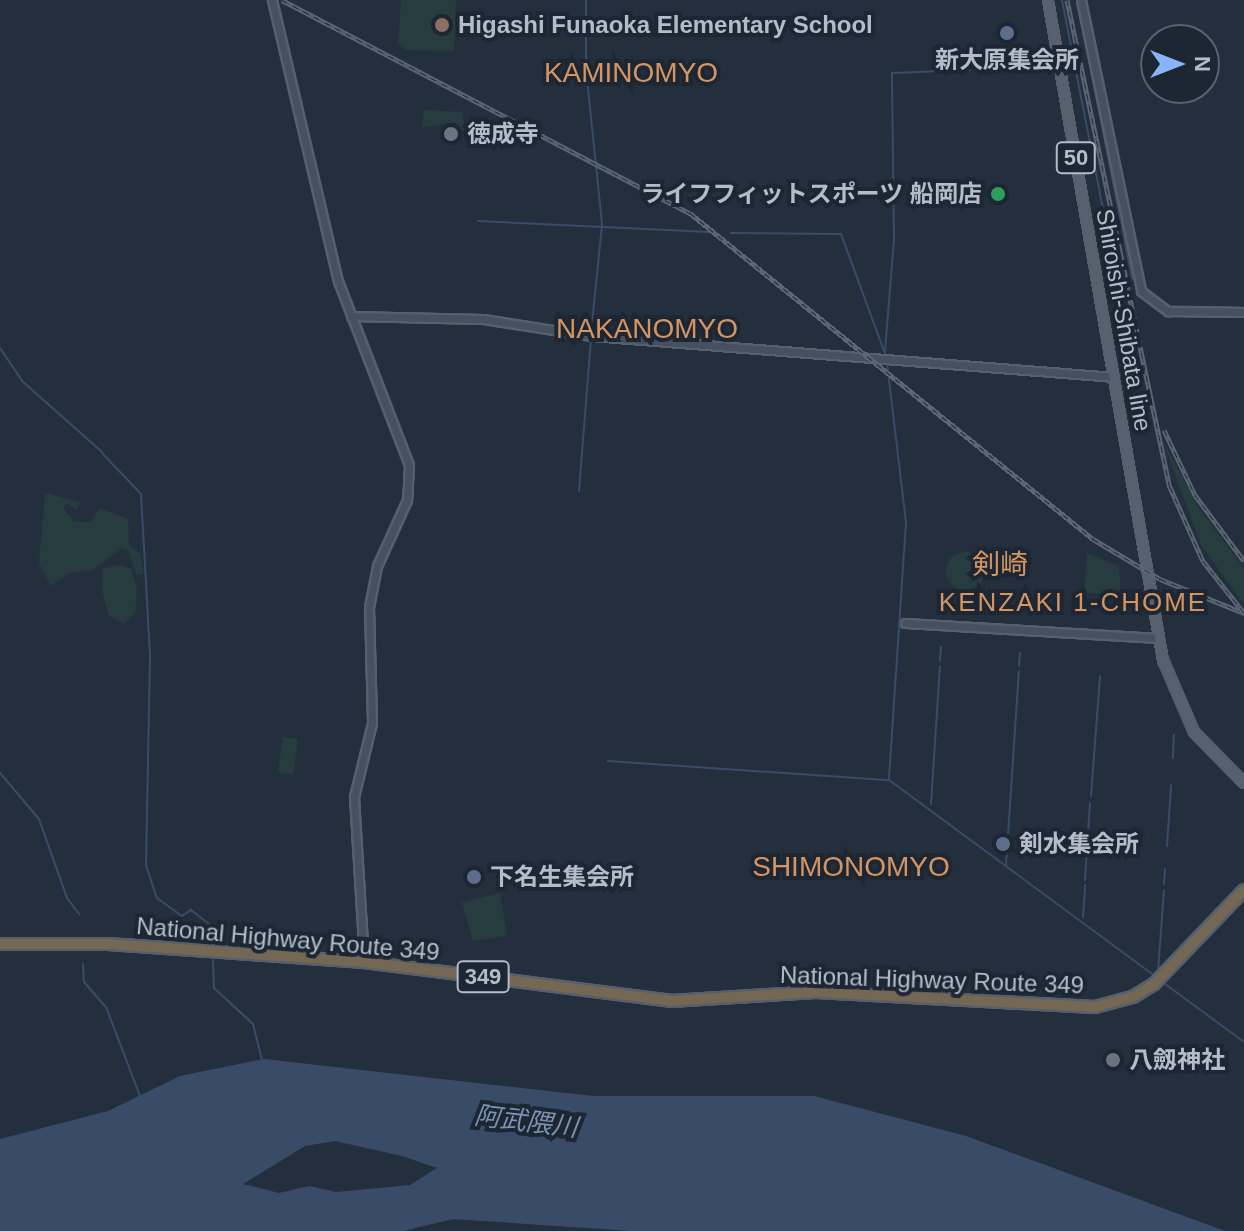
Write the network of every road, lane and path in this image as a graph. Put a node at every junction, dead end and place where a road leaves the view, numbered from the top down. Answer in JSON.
{"nodes":[{"id":1,"x":272,"y":0,"type":"edge"},
{"id":2,"x":1048,"y":0,"type":"edge"},
{"id":3,"x":1081,"y":0,"type":"edge"},
{"id":4,"x":1244,"y":312,"type":"edge"},
{"id":5,"x":351,"y":316,"type":"junction"},
{"id":6,"x":1114,"y":377,"type":"junction"},
{"id":7,"x":905,"y":623,"type":"dead end"},
{"id":8,"x":1159,"y":638,"type":"junction"},
{"id":9,"x":1244,"y":783,"type":"edge"},
{"id":10,"x":1244,"y":890,"type":"edge"},
{"id":11,"x":0,"y":944,"type":"edge"},
{"id":12,"x":364,"y":962,"type":"junction"}],
"edges":[{"from":1,"to":5,"type":"street"},
{"from":2,"to":6,"type":"main road","name":"Shiroishi-Shibata line","number":"50"},
{"from":3,"to":4,"type":"street"},
{"from":5,"to":6,"type":"street"},
{"from":5,"to":12,"type":"street"},
{"from":6,"to":8,"type":"main road","number":"50"},
{"from":7,"to":8,"type":"street"},
{"from":8,"to":9,"type":"main road","number":"50"},
{"from":10,"to":12,"type":"highway","name":"National Highway Route 349","number":"349"},
{"from":11,"to":12,"type":"highway","name":"National Highway Route 349","number":"349"}]}
